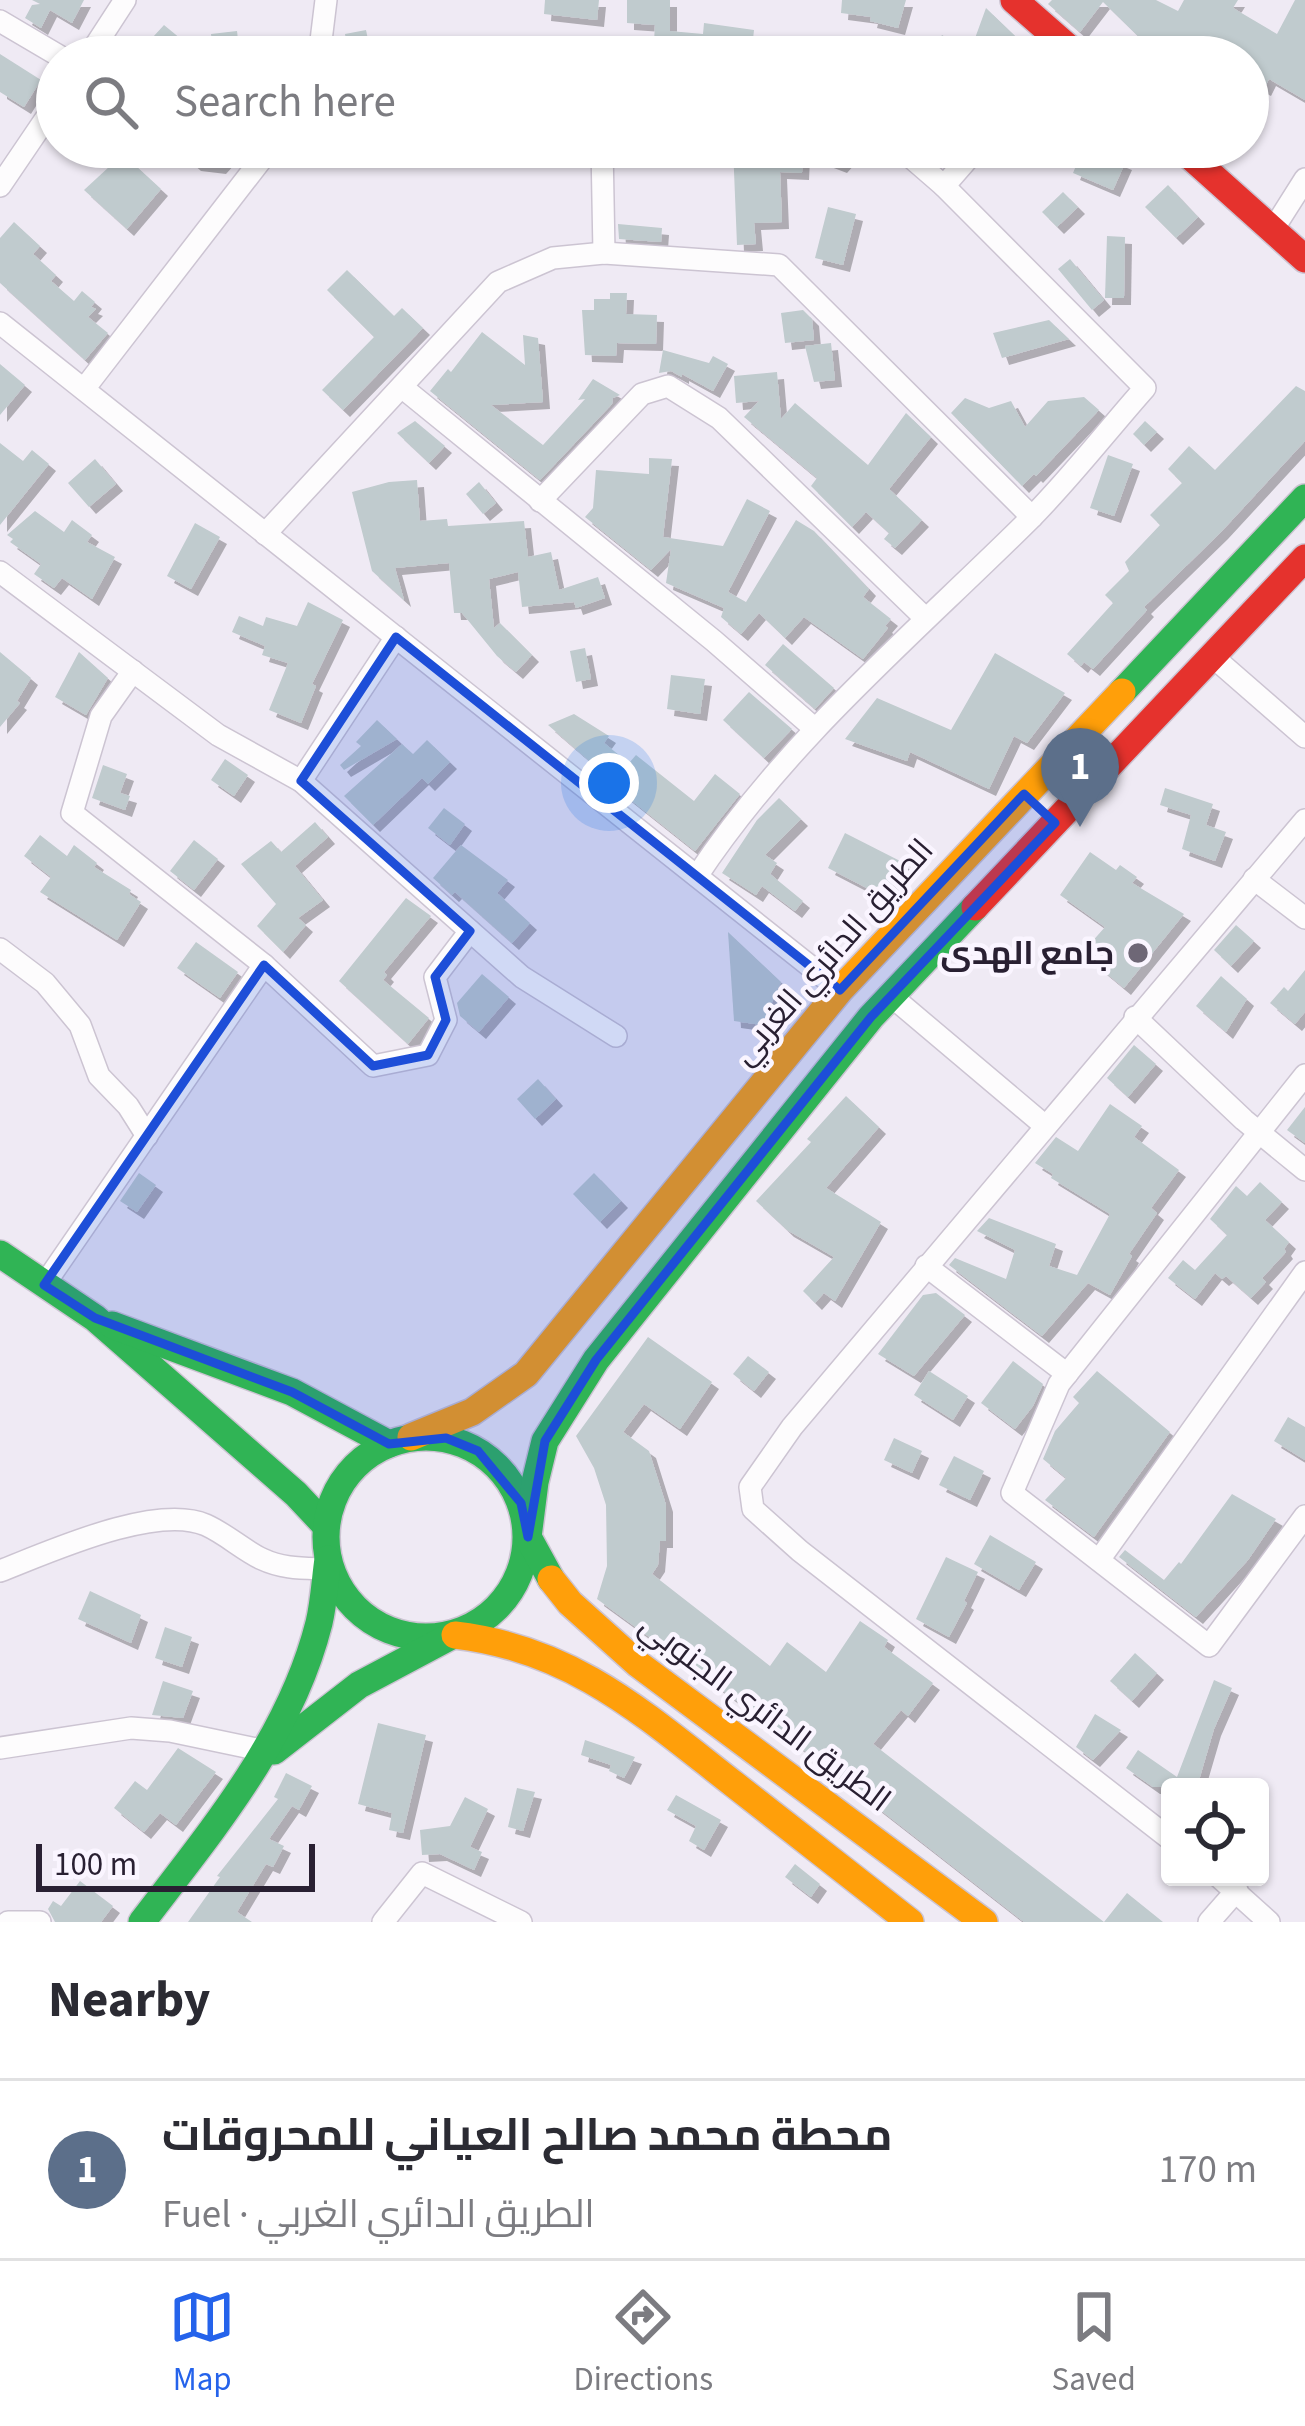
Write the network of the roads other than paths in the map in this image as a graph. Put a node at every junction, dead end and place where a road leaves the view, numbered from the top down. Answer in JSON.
{"nodes":[{"id":1,"x":125,"y":0,"type":"edge"},
{"id":2,"x":326,"y":0,"type":"edge"},
{"id":3,"x":1014,"y":0,"type":"edge"},
{"id":4,"x":0,"y":21,"type":"edge"},
{"id":5,"x":102,"y":36,"type":"edge"},
{"id":6,"x":322,"y":36,"type":"edge"},
{"id":7,"x":1051,"y":36,"type":"edge"},
{"id":8,"x":36,"y":42,"type":"edge"},
{"id":9,"x":36,"y":133,"type":"edge"},
{"id":10,"x":255,"y":168,"type":"edge"},
{"id":11,"x":602,"y":168,"type":"edge"},
{"id":12,"x":923,"y":168,"type":"edge"},
{"id":13,"x":960,"y":168,"type":"edge"},
{"id":14,"x":1204,"y":168,"type":"edge"},
{"id":15,"x":1305,"y":179,"type":"edge"},
{"id":16,"x":0,"y":186,"type":"edge"},
{"id":17,"x":944,"y":186,"type":"junction"},
{"id":18,"x":1274,"y":228,"type":"junction"},
{"id":19,"x":604,"y":253,"type":"junction"},
{"id":20,"x":1305,"y":259,"type":"edge"},
{"id":21,"x":0,"y":323,"type":"edge"},
{"id":22,"x":403,"y":388,"type":"junction"},
{"id":23,"x":83,"y":389,"type":"junction"},
{"id":24,"x":1305,"y":498,"type":"edge"},
{"id":25,"x":540,"y":501,"type":"junction"},
{"id":26,"x":1032,"y":517,"type":"junction"},
{"id":27,"x":266,"y":533,"type":"junction"},
{"id":28,"x":1305,"y":558,"type":"edge"},
{"id":29,"x":0,"y":572,"type":"edge"},
{"id":30,"x":926,"y":618,"type":"junction"},
{"id":31,"x":396,"y":637,"type":"junction"},
{"id":32,"x":1213,"y":656,"type":"junction"},
{"id":33,"x":134,"y":671,"type":"junction"},
{"id":34,"x":814,"y":728,"type":"junction"},
{"id":35,"x":1305,"y":737,"type":"edge"},
{"id":36,"x":301,"y":781,"type":"junction"},
{"id":37,"x":1024,"y":794,"type":"junction"},
{"id":38,"x":1305,"y":820,"type":"edge"},
{"id":39,"x":1055,"y":823,"type":"junction"},
{"id":40,"x":698,"y":877,"type":"junction"},
{"id":41,"x":1254,"y":879,"type":"junction"},
{"id":42,"x":1305,"y":918,"type":"edge"},
{"id":43,"x":470,"y":932,"type":"junction"},
{"id":44,"x":0,"y":949,"type":"edge"},
{"id":45,"x":264,"y":965,"type":"junction"},
{"id":46,"x":840,"y":990,"type":"junction"},
{"id":47,"x":890,"y":995,"type":"junction"},
{"id":48,"x":1135,"y":1017,"type":"junction"},
{"id":49,"x":616,"y":1036,"type":"dead end"},
{"id":50,"x":1305,"y":1075,"type":"edge"},
{"id":51,"x":1044,"y":1125,"type":"junction"},
{"id":52,"x":1258,"y":1131,"type":"junction"},
{"id":53,"x":147,"y":1136,"type":"junction"},
{"id":54,"x":1305,"y":1170,"type":"edge"},
{"id":55,"x":0,"y":1254,"type":"edge"},
{"id":56,"x":926,"y":1266,"type":"junction"},
{"id":57,"x":1305,"y":1271,"type":"edge"},
{"id":58,"x":44,"y":1285,"type":"junction"},
{"id":59,"x":95,"y":1318,"type":"junction"},
{"id":60,"x":1066,"y":1374,"type":"junction"},
{"id":61,"x":400,"y":1441,"type":"junction"},
{"id":62,"x":1305,"y":1516,"type":"edge"},
{"id":63,"x":326,"y":1526,"type":"junction"},
{"id":64,"x":528,"y":1537,"type":"junction"},
{"id":65,"x":1099,"y":1560,"type":"junction"},
{"id":66,"x":327,"y":1564,"type":"junction"},
{"id":67,"x":0,"y":1571,"type":"edge"},
{"id":68,"x":453,"y":1635,"type":"junction"},
{"id":69,"x":0,"y":1748,"type":"edge"},
{"id":70,"x":263,"y":1757,"type":"junction"},
{"id":71,"x":1161,"y":1832,"type":"edge"},
{"id":72,"x":1227,"y":1886,"type":"edge"},
{"id":73,"x":1230,"y":1886,"type":"edge"},
{"id":74,"x":8,"y":1922,"type":"edge"},
{"id":75,"x":40,"y":1922,"type":"edge"},
{"id":76,"x":142,"y":1922,"type":"edge"},
{"id":77,"x":382,"y":1922,"type":"edge"},
{"id":78,"x":521,"y":1922,"type":"edge"},
{"id":79,"x":910,"y":1922,"type":"edge"},
{"id":80,"x":984,"y":1922,"type":"edge"},
{"id":81,"x":1209,"y":1922,"type":"edge"},
{"id":82,"x":1269,"y":1922,"type":"edge"}],
"edges":[{"from":1,"to":5,"type":"street"},
{"from":2,"to":6,"type":"street"},
{"from":3,"to":7,"type":"main road"},
{"from":4,"to":8,"type":"street"},
{"from":9,"to":16,"type":"street"},
{"from":10,"to":23,"type":"street"},
{"from":11,"to":19,"type":"street"},
{"from":12,"to":17,"type":"street"},
{"from":13,"to":17,"type":"street"},
{"from":14,"to":18,"type":"main road"},
{"from":15,"to":18,"type":"street"},
{"from":17,"to":26,"type":"street"},
{"from":18,"to":20,"type":"main road"},
{"from":19,"to":22,"type":"street"},
{"from":19,"to":26,"type":"street"},
{"from":21,"to":23,"type":"street"},
{"from":22,"to":25,"type":"street"},
{"from":22,"to":27,"type":"street"},
{"from":23,"to":27,"type":"street"},
{"from":24,"to":37,"type":"main road","name":"الطريق الدائري الغربي"},
{"from":25,"to":30,"type":"street"},
{"from":25,"to":34,"type":"street"},
{"from":26,"to":30,"type":"street"},
{"from":27,"to":31,"type":"street"},
{"from":28,"to":32,"type":"main road"},
{"from":29,"to":33,"type":"street"},
{"from":30,"to":34,"type":"street"},
{"from":31,"to":36,"type":"street"},
{"from":31,"to":40,"type":"street"},
{"from":32,"to":35,"type":"street"},
{"from":32,"to":39,"type":"main road"},
{"from":33,"to":36,"type":"street"},
{"from":33,"to":45,"type":"street"},
{"from":34,"to":40,"type":"street"},
{"from":36,"to":43,"type":"street"},
{"from":37,"to":39,"type":"main road"},
{"from":37,"to":46,"type":"main road","name":"الطريق الدائري الغربي"},
{"from":38,"to":41,"type":"street"},
{"from":39,"to":47,"type":"main road"},
{"from":40,"to":46,"type":"street"},
{"from":41,"to":42,"type":"street"},
{"from":41,"to":48,"type":"street"},
{"from":43,"to":45,"type":"street"},
{"from":43,"to":49,"type":"street"},
{"from":44,"to":53,"type":"street"},
{"from":45,"to":53,"type":"street"},
{"from":46,"to":61,"type":"main road","name":"الطريق الدائري الغربي"},
{"from":47,"to":51,"type":"street"},
{"from":47,"to":64,"type":"main road"},
{"from":48,"to":51,"type":"street"},
{"from":48,"to":52,"type":"street"},
{"from":50,"to":52,"type":"street"},
{"from":51,"to":56,"type":"street"},
{"from":52,"to":54,"type":"street"},
{"from":52,"to":60,"type":"street"},
{"from":53,"to":58,"type":"street"},
{"from":55,"to":58,"type":"main road"},
{"from":56,"to":60,"type":"street"},
{"from":56,"to":71,"type":"street"},
{"from":57,"to":65,"type":"street"},
{"from":58,"to":59,"type":"main road"},
{"from":59,"to":61,"type":"main road"},
{"from":59,"to":63,"type":"main road"},
{"from":60,"to":65,"type":"street"},
{"from":61,"to":63,"type":"main road"},
{"from":61,"to":64,"type":"main road"},
{"from":62,"to":65,"type":"street"},
{"from":63,"to":66,"type":"main road"},
{"from":64,"to":68,"type":"main road"},
{"from":64,"to":80,"type":"main road","name":"الطريق الدائري الجنوبي"},
{"from":66,"to":67,"type":"street"},
{"from":66,"to":68,"type":"main road"},
{"from":66,"to":70,"type":"main road"},
{"from":68,"to":70,"type":"main road"},
{"from":68,"to":79,"type":"main road"},
{"from":69,"to":70,"type":"street"},
{"from":70,"to":76,"type":"main road"},
{"from":72,"to":81,"type":"street"},
{"from":73,"to":82,"type":"street"},
{"from":74,"to":75,"type":"street"},
{"from":77,"to":78,"type":"street"}]}
